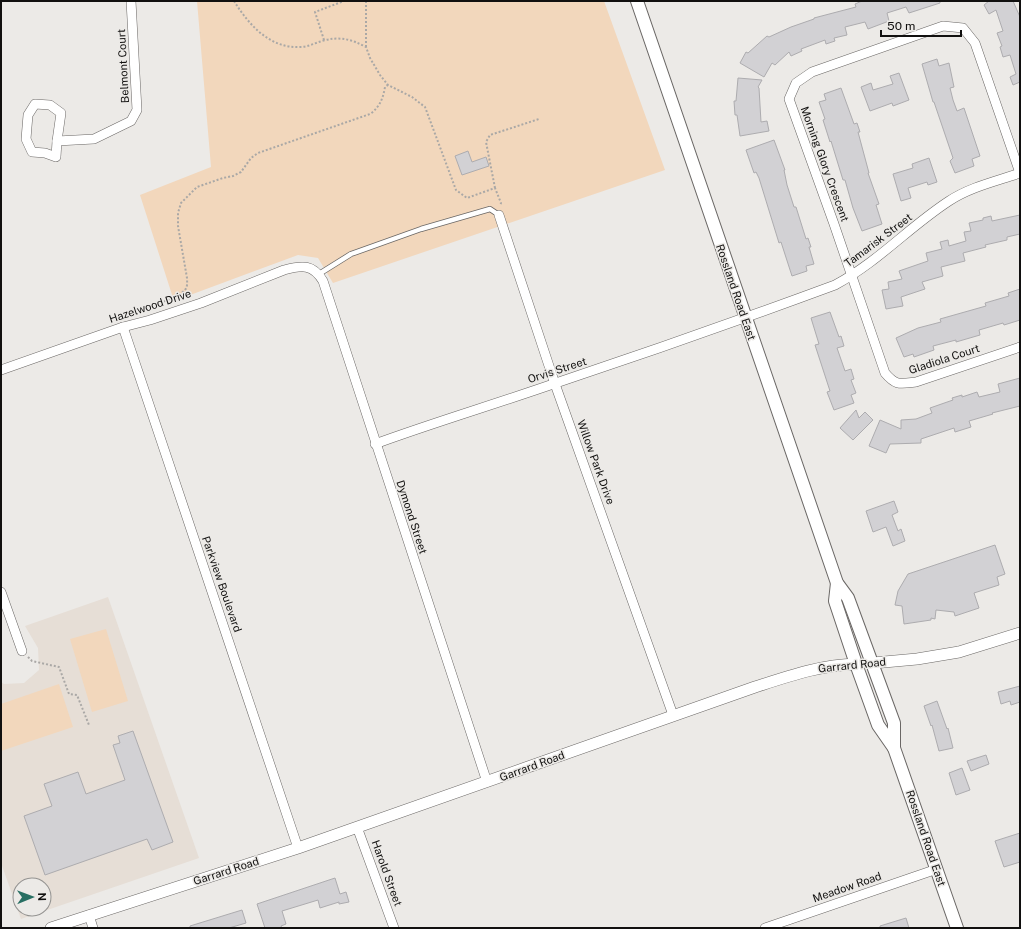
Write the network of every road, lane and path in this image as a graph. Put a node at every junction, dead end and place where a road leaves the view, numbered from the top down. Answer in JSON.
{"nodes":[{"id":1,"x":131,"y":1,"type":"edge"},
{"id":2,"x":234,"y":1,"type":"edge"},
{"id":3,"x":344,"y":1,"type":"edge"},
{"id":4,"x":366,"y":1,"type":"edge"},
{"id":5,"x":637,"y":1,"type":"edge"},
{"id":6,"x":324,"y":40,"type":"junction"},
{"id":7,"x":280,"y":45,"type":"junction"},
{"id":8,"x":366,"y":47,"type":"junction"},
{"id":9,"x":279,"y":50,"type":"dead end"},
{"id":10,"x":388,"y":85,"type":"junction"},
{"id":11,"x":539,"y":119,"type":"dead end"},
{"id":12,"x":57,"y":140,"type":"junction"},
{"id":13,"x":1020,"y":173,"type":"edge"},
{"id":14,"x":495,"y":188,"type":"junction"},
{"id":15,"x":499,"y":215,"type":"junction"},
{"id":16,"x":319,"y":274,"type":"junction"},
{"id":17,"x":851,"y":276,"type":"junction"},
{"id":18,"x":745,"y":318,"type":"junction"},
{"id":19,"x":150,"y":320,"type":"junction"},
{"id":20,"x":123,"y":327,"type":"junction"},
{"id":21,"x":1020,"y":347,"type":"edge"},
{"id":22,"x":1,"y":370,"type":"edge"},
{"id":23,"x":555,"y":384,"type":"junction"},
{"id":24,"x":375,"y":444,"type":"junction"},
{"id":25,"x":838,"y":583,"type":"junction"},
{"id":26,"x":1,"y":592,"type":"edge"},
{"id":27,"x":1020,"y":633,"type":"edge"},
{"id":28,"x":22,"y":651,"type":"joint"},
{"id":29,"x":872,"y":663,"type":"junction"},
{"id":30,"x":856,"y":664,"type":"junction"},
{"id":31,"x":673,"y":715,"type":"junction"},
{"id":32,"x":89,"y":725,"type":"dead end"},
{"id":33,"x":894,"y":748,"type":"junction"},
{"id":34,"x":487,"y":782,"type":"junction"},
{"id":35,"x":357,"y":827,"type":"junction"},
{"id":36,"x":298,"y":848,"type":"junction"},
{"id":37,"x":937,"y":869,"type":"junction"},
{"id":38,"x":89,"y":915,"type":"junction"},
{"id":39,"x":51,"y":928,"type":"edge"},
{"id":40,"x":93,"y":928,"type":"edge"},
{"id":41,"x":394,"y":928,"type":"edge"},
{"id":42,"x":765,"y":928,"type":"edge"},
{"id":43,"x":957,"y":928,"type":"edge"}],
"edges":[{"from":1,"to":12,"type":"street","name":"Belmont Court"},
{"from":2,"to":7,"type":"path"},
{"from":3,"to":6,"type":"path"},
{"from":4,"to":8,"type":"path"},
{"from":5,"to":18,"type":"main road","name":"Rossland Road East"},
{"from":6,"to":7,"type":"path"},
{"from":6,"to":8,"type":"path"},
{"from":7,"to":9,"type":"path"},
{"from":8,"to":10,"type":"path"},
{"from":10,"to":14,"type":"path"},
{"from":10,"to":19,"type":"path"},
{"from":11,"to":14,"type":"path"},
{"from":12,"to":12,"type":"street"},
{"from":13,"to":17,"type":"street","name":"Tamarisk Street"},
{"from":13,"to":17,"type":"street","name":"Morning Glory Crescent"},
{"from":14,"to":15,"type":"path"},
{"from":15,"to":16,"type":"lane"},
{"from":15,"to":23,"type":"street","name":"Willow Park Drive"},
{"from":16,"to":19,"type":"street","name":"Hazelwood Drive"},
{"from":16,"to":24,"type":"street","name":"Dymond Street"},
{"from":17,"to":18,"type":"street","name":"Tamarisk Street"},
{"from":17,"to":21,"type":"street","name":"Gladiola Court"},
{"from":18,"to":23,"type":"street","name":"Orvis Street"},
{"from":18,"to":25,"type":"main road","name":"Rossland Road East"},
{"from":19,"to":20,"type":"street","name":"Hazelwood Drive"},
{"from":20,"to":22,"type":"street","name":"Hazelwood Drive"},
{"from":20,"to":36,"type":"street","name":"Parkview Boulevard"},
{"from":23,"to":24,"type":"street","name":"Orvis Street"},
{"from":23,"to":31,"type":"street","name":"Willow Park Drive"},
{"from":24,"to":34,"type":"street","name":"Dymond Street"},
{"from":25,"to":29,"type":"main road","name":"Rossland Road East"},
{"from":25,"to":30,"type":"main road","name":"Rossland Road East"},
{"from":26,"to":28,"type":"street"},
{"from":27,"to":29,"type":"street","name":"Garrard Road"},
{"from":28,"to":32,"type":"path"},
{"from":29,"to":30,"type":"street","name":"Garrard Road"},
{"from":29,"to":33,"type":"main road","name":"Rossland Road East"},
{"from":30,"to":31,"type":"street","name":"Garrard Road"},
{"from":30,"to":33,"type":"main road","name":"Rossland Road East"},
{"from":31,"to":34,"type":"street","name":"Garrard Road"},
{"from":33,"to":37,"type":"main road","name":"Rossland Road East"},
{"from":34,"to":35,"type":"street","name":"Garrard Road"},
{"from":35,"to":36,"type":"street","name":"Garrard Road"},
{"from":35,"to":41,"type":"street","name":"Harold Street"},
{"from":36,"to":38,"type":"street","name":"Garrard Road"},
{"from":37,"to":42,"type":"street","name":"Meadow Road"},
{"from":37,"to":43,"type":"main road","name":"Rossland Road East"},
{"from":38,"to":39,"type":"street","name":"Garrard Road"},
{"from":38,"to":40,"type":"street"}]}
